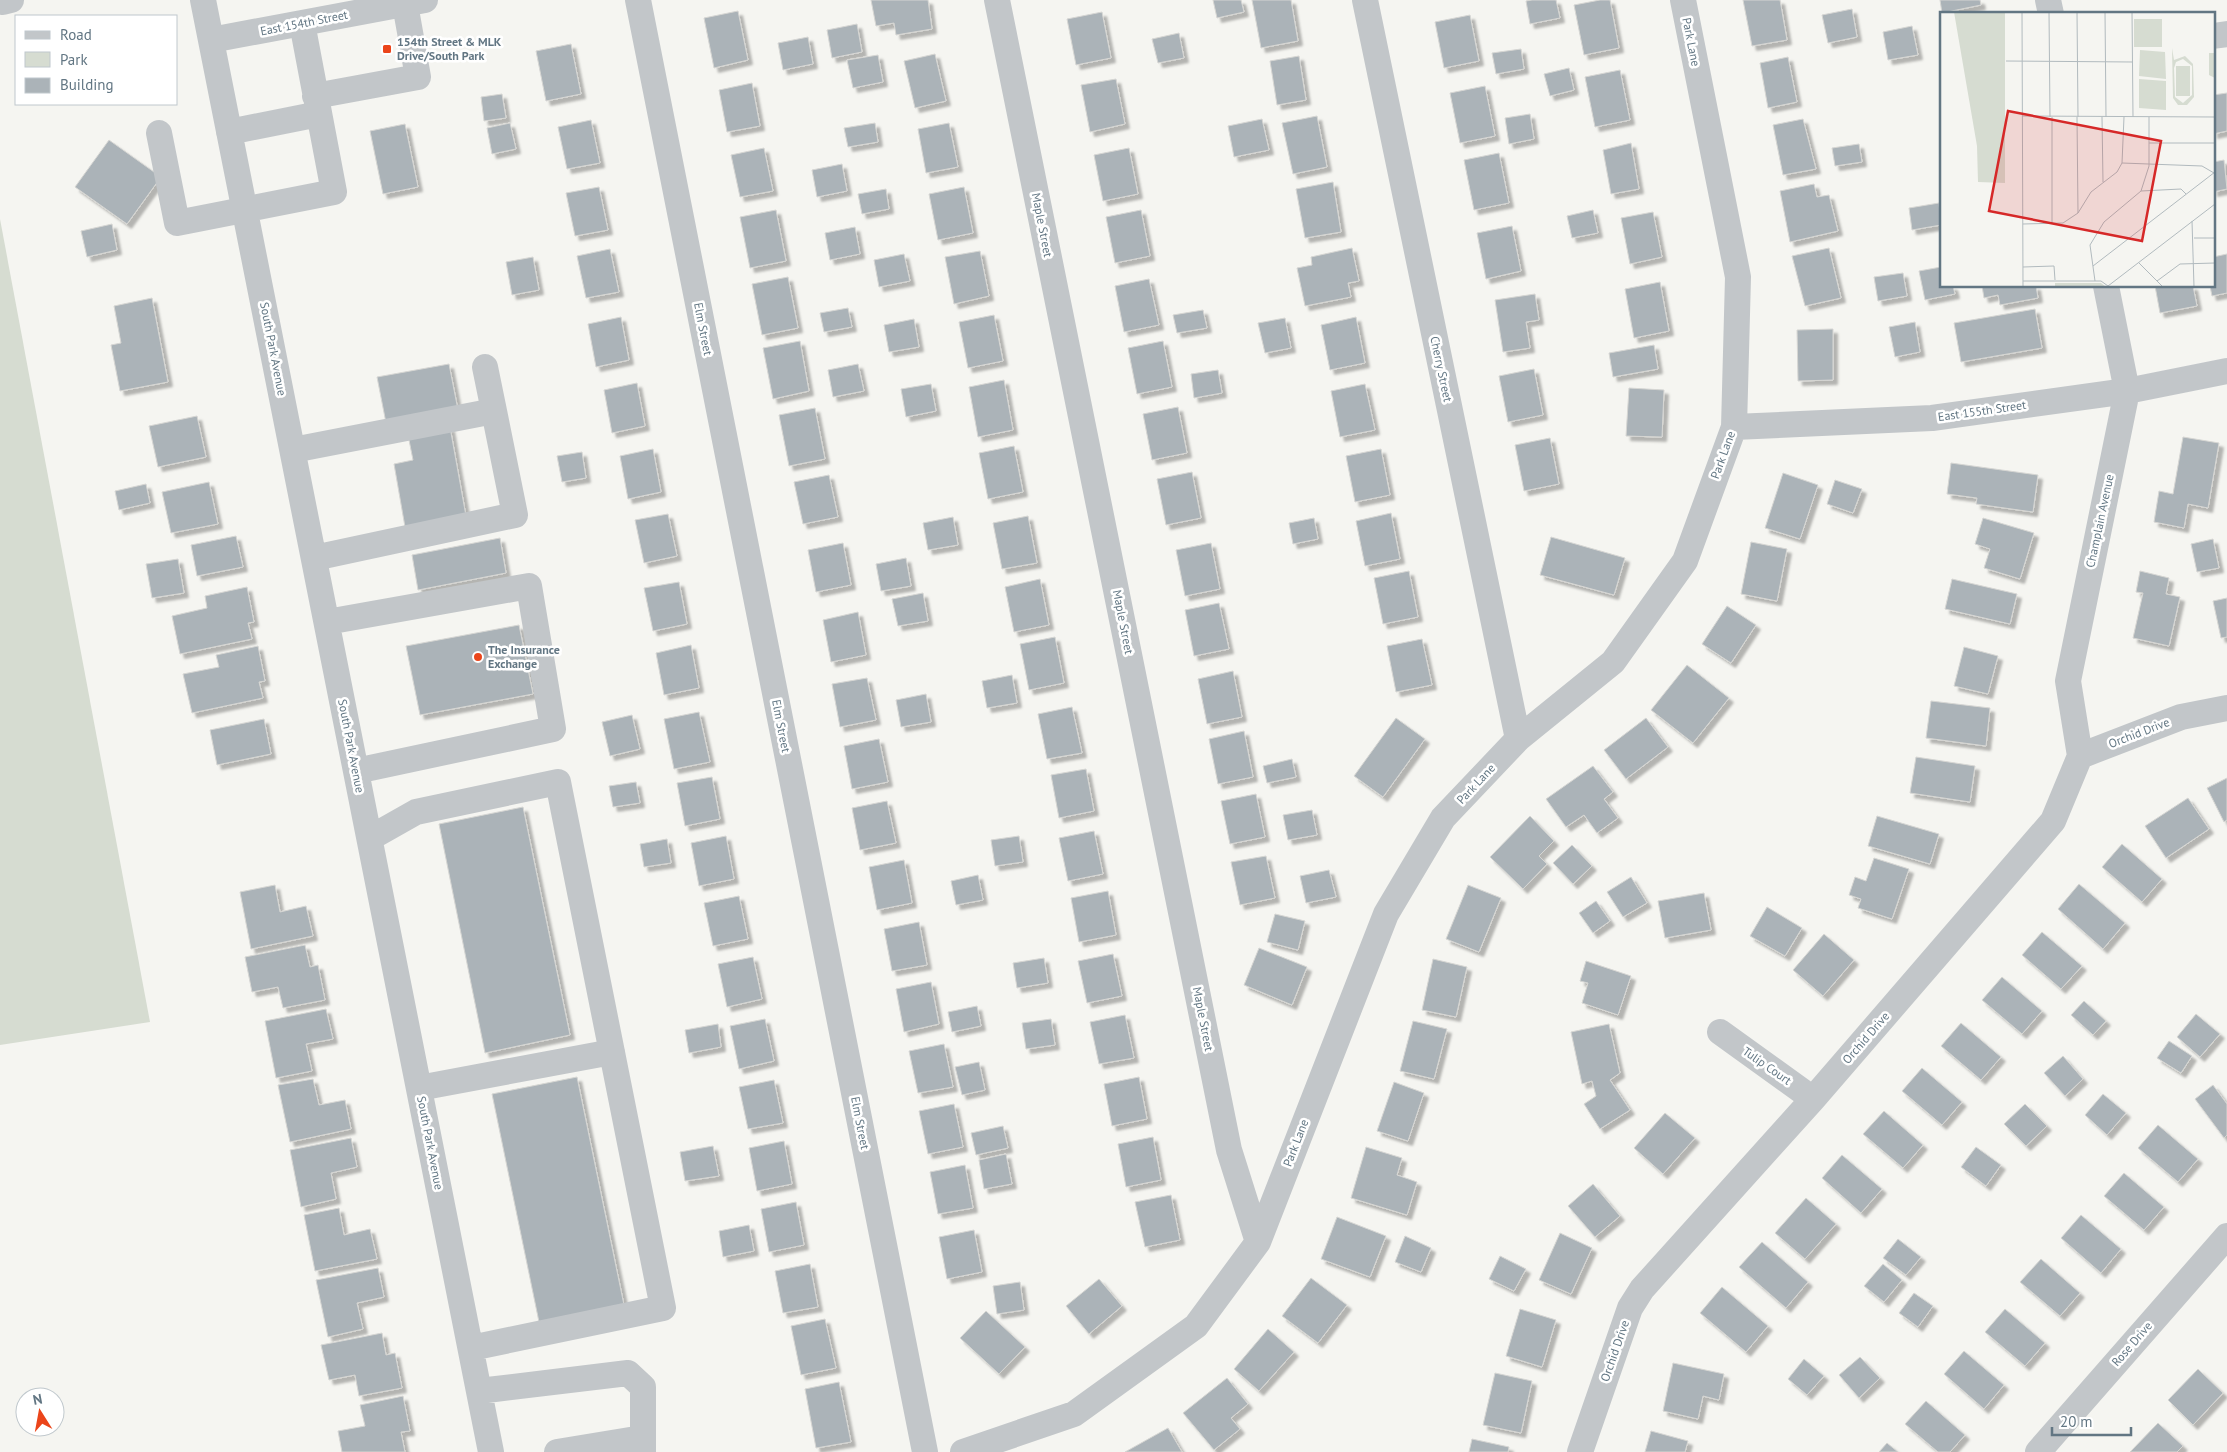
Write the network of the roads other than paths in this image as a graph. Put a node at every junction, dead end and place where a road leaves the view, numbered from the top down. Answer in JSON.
{"nodes":[{"id":1,"x":203,"y":0,"type":"edge"},
{"id":2,"x":638,"y":0,"type":"edge"},
{"id":3,"x":997,"y":0,"type":"edge"},
{"id":4,"x":1365,"y":0,"type":"edge"},
{"id":5,"x":1683,"y":0,"type":"edge"},
{"id":6,"x":415,"y":2,"type":"edge"},
{"id":7,"x":361,"y":6,"type":"edge"},
{"id":8,"x":302,"y":24,"type":"junction"},
{"id":9,"x":2227,"y":34,"type":"edge"},
{"id":10,"x":2214,"y":36,"type":"edge"},
{"id":11,"x":211,"y":40,"type":"junction"},
{"id":12,"x":317,"y":105,"type":"junction"},
{"id":13,"x":229,"y":132,"type":"junction"},
{"id":14,"x":159,"y":133,"type":"dead end"},
{"id":15,"x":245,"y":210,"type":"junction"},
{"id":16,"x":2106,"y":288,"type":"edge"},
{"id":17,"x":485,"y":367,"type":"dead end"},
{"id":18,"x":2227,"y":371,"type":"edge"},
{"id":19,"x":2127,"y":391,"type":"junction"},
{"id":20,"x":494,"y":411,"type":"junction"},
{"id":21,"x":1734,"y":427,"type":"junction"},
{"id":22,"x":293,"y":450,"type":"junction"},
{"id":23,"x":314,"y":558,"type":"junction"},
{"id":24,"x":327,"y":622,"type":"junction"},
{"id":25,"x":2227,"y":708,"type":"edge"},
{"id":26,"x":1518,"y":739,"type":"junction"},
{"id":27,"x":2080,"y":756,"type":"junction"},
{"id":28,"x":356,"y":771,"type":"junction"},
{"id":29,"x":370,"y":838,"type":"junction"},
{"id":30,"x":1720,"y":1032,"type":"dead end"},
{"id":31,"x":612,"y":1052,"type":"junction"},
{"id":32,"x":419,"y":1088,"type":"junction"},
{"id":33,"x":1813,"y":1099,"type":"junction"},
{"id":34,"x":2227,"y":1236,"type":"edge"},
{"id":35,"x":1258,"y":1242,"type":"junction"},
{"id":36,"x":471,"y":1348,"type":"junction"},
{"id":37,"x":479,"y":1391,"type":"junction"},
{"id":38,"x":643,"y":1445,"type":"edge"},
{"id":39,"x":586,"y":1450,"type":"edge"},
{"id":40,"x":491,"y":1452,"type":"edge"},
{"id":41,"x":558,"y":1452,"type":"edge"},
{"id":42,"x":925,"y":1452,"type":"edge"},
{"id":43,"x":963,"y":1452,"type":"edge"},
{"id":44,"x":1580,"y":1452,"type":"edge"},
{"id":45,"x":2038,"y":1452,"type":"edge"}],
"edges":[{"from":1,"to":11,"type":"street","name":"South Park Avenue"},
{"from":2,"to":42,"type":"street","name":"Elm Street"},
{"from":3,"to":35,"type":"street","name":"Maple Street"},
{"from":4,"to":26,"type":"street","name":"Cherry Street"},
{"from":5,"to":21,"type":"street","name":"Park Lane"},
{"from":6,"to":7,"type":"street","name":"East 154th Street"},
{"from":6,"to":12,"type":"street"},
{"from":7,"to":8,"type":"street","name":"East 154th Street"},
{"from":8,"to":11,"type":"street","name":"East 154th Street"},
{"from":8,"to":12,"type":"street"},
{"from":9,"to":10,"type":"street"},
{"from":11,"to":13,"type":"street","name":"South Park Avenue"},
{"from":12,"to":13,"type":"street"},
{"from":12,"to":15,"type":"street"},
{"from":13,"to":15,"type":"street","name":"South Park Avenue"},
{"from":14,"to":15,"type":"street"},
{"from":15,"to":22,"type":"street","name":"South Park Avenue"},
{"from":16,"to":19,"type":"street","name":"Champlain Avenue"},
{"from":17,"to":20,"type":"street"},
{"from":18,"to":19,"type":"street","name":"East 155th Street"},
{"from":19,"to":21,"type":"street","name":"East 155th Street"},
{"from":19,"to":27,"type":"street","name":"Champlain Avenue"},
{"from":20,"to":22,"type":"street"},
{"from":20,"to":23,"type":"street"},
{"from":21,"to":26,"type":"street","name":"Park Lane"},
{"from":22,"to":23,"type":"street","name":"South Park Avenue"},
{"from":23,"to":24,"type":"street","name":"South Park Avenue"},
{"from":24,"to":28,"type":"street","name":"South Park Avenue"},
{"from":24,"to":28,"type":"street"},
{"from":25,"to":27,"type":"street","name":"Orchid Drive"},
{"from":26,"to":35,"type":"street","name":"Park Lane"},
{"from":27,"to":33,"type":"street","name":"Orchid Drive"},
{"from":28,"to":29,"type":"street","name":"South Park Avenue"},
{"from":29,"to":31,"type":"street"},
{"from":29,"to":32,"type":"street","name":"South Park Avenue"},
{"from":30,"to":33,"type":"street","name":"Tulip Court"},
{"from":31,"to":32,"type":"street"},
{"from":31,"to":36,"type":"street"},
{"from":32,"to":36,"type":"street","name":"South Park Avenue"},
{"from":33,"to":44,"type":"street","name":"Orchid Drive"},
{"from":34,"to":45,"type":"street","name":"Rose Drive"},
{"from":35,"to":43,"type":"street","name":"Park Lane"},
{"from":36,"to":37,"type":"street","name":"South Park Avenue"},
{"from":37,"to":38,"type":"street"},
{"from":37,"to":40,"type":"street","name":"South Park Avenue"},
{"from":38,"to":39,"type":"street"},
{"from":39,"to":41,"type":"street"}]}
